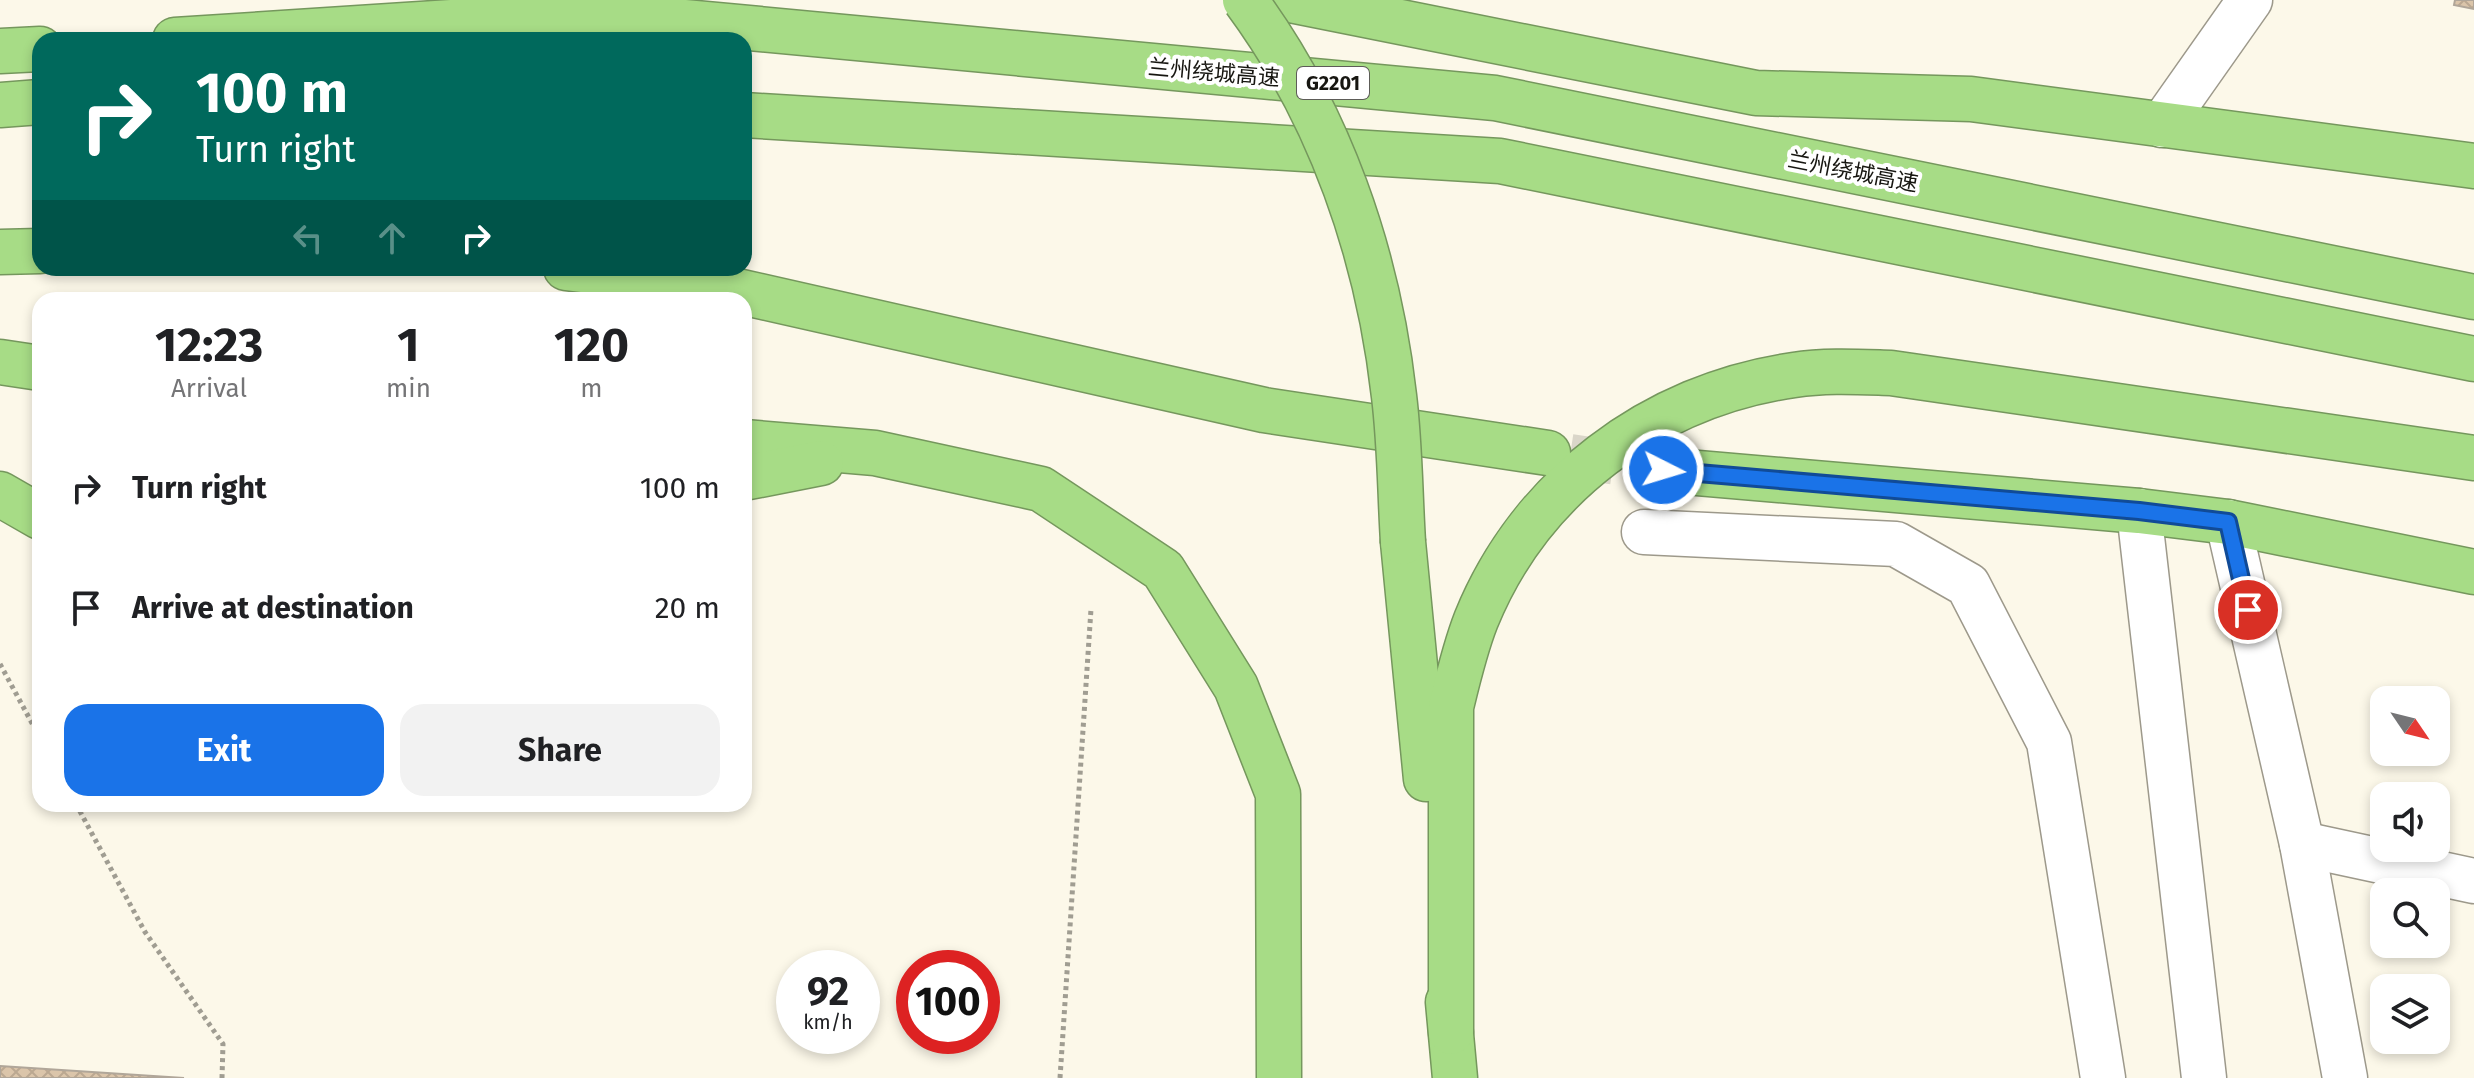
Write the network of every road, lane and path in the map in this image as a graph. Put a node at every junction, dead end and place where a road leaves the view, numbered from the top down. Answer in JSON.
{"nodes":[{"id":1,"x":1245,"y":0,"type":"edge"},
{"id":2,"x":1290,"y":0,"type":"edge"},
{"id":3,"x":2250,"y":0,"type":"edge"},
{"id":4,"x":298,"y":32,"type":"edge"},
{"id":5,"x":32,"y":49,"type":"edge"},
{"id":6,"x":0,"y":51,"type":"edge"},
{"id":7,"x":32,"y":103,"type":"edge"},
{"id":8,"x":0,"y":105,"type":"edge"},
{"id":9,"x":752,"y":115,"type":"edge"},
{"id":10,"x":2162,"y":125,"type":"junction"},
{"id":11,"x":2474,"y":166,"type":"edge"},
{"id":12,"x":32,"y":251,"type":"edge"},
{"id":13,"x":0,"y":252,"type":"edge"},
{"id":14,"x":628,"y":276,"type":"edge"},
{"id":15,"x":741,"y":292,"type":"edge"},
{"id":16,"x":752,"y":294,"type":"edge"},
{"id":17,"x":2474,"y":297,"type":"edge"},
{"id":18,"x":2474,"y":359,"type":"edge"},
{"id":19,"x":0,"y":362,"type":"edge"},
{"id":20,"x":32,"y":367,"type":"edge"},
{"id":21,"x":752,"y":443,"type":"edge"},
{"id":22,"x":875,"y":453,"type":"junction"},
{"id":23,"x":1548,"y":453,"type":"tunnel mouth"},
{"id":24,"x":2474,"y":458,"type":"edge"},
{"id":25,"x":1663,"y":470,"type":"tunnel mouth"},
{"id":26,"x":752,"y":476,"type":"edge"},
{"id":27,"x":0,"y":494,"type":"edge"},
{"id":28,"x":2139,"y":511,"type":"junction"},
{"id":29,"x":32,"y":512,"type":"edge"},
{"id":30,"x":2228,"y":522,"type":"junction"},
{"id":31,"x":1644,"y":532,"type":"dead end"},
{"id":32,"x":2474,"y":572,"type":"edge"},
{"id":33,"x":1091,"y":609,"type":"dead end"},
{"id":34,"x":0,"y":664,"type":"edge"},
{"id":35,"x":32,"y":723,"type":"edge"},
{"id":36,"x":80,"y":812,"type":"edge"},
{"id":37,"x":2302,"y":844,"type":"junction"},
{"id":38,"x":2474,"y":881,"type":"edge"},
{"id":39,"x":1451,"y":1032,"type":"junction"},
{"id":40,"x":222,"y":1078,"type":"edge"},
{"id":41,"x":1060,"y":1078,"type":"edge"},
{"id":42,"x":1279,"y":1078,"type":"edge"},
{"id":43,"x":1455,"y":1078,"type":"edge"},
{"id":44,"x":2103,"y":1078,"type":"edge"},
{"id":45,"x":2204,"y":1078,"type":"edge"},
{"id":46,"x":2345,"y":1078,"type":"edge"}],
"edges":[{"from":1,"to":39,"type":"highway","bridge":true},
{"from":2,"to":10,"type":"highway"},
{"from":3,"to":10,"type":"street"},
{"from":4,"to":17,"type":"highway","name":"兰州绕城高速","number":"G2201"},
{"from":5,"to":6,"type":"highway"},
{"from":7,"to":8,"type":"highway"},
{"from":9,"to":18,"type":"highway"},
{"from":10,"to":11,"type":"highway"},
{"from":12,"to":13,"type":"highway"},
{"from":14,"to":15,"type":"highway"},
{"from":16,"to":23,"type":"highway"},
{"from":19,"to":20,"type":"highway"},
{"from":21,"to":22,"type":"highway"},
{"from":22,"to":26,"type":"highway"},
{"from":22,"to":42,"type":"highway"},
{"from":24,"to":39,"type":"highway"},
{"from":25,"to":28,"type":"highway"},
{"from":27,"to":29,"type":"highway"},
{"from":28,"to":30,"type":"highway"},
{"from":28,"to":45,"type":"street"},
{"from":30,"to":32,"type":"highway"},
{"from":30,"to":37,"type":"street"},
{"from":31,"to":44,"type":"street"},
{"from":33,"to":41,"type":"path"},
{"from":34,"to":35,"type":"path"},
{"from":36,"to":40,"type":"path"},
{"from":37,"to":38,"type":"street"},
{"from":37,"to":46,"type":"street"},
{"from":39,"to":43,"type":"highway"}]}
